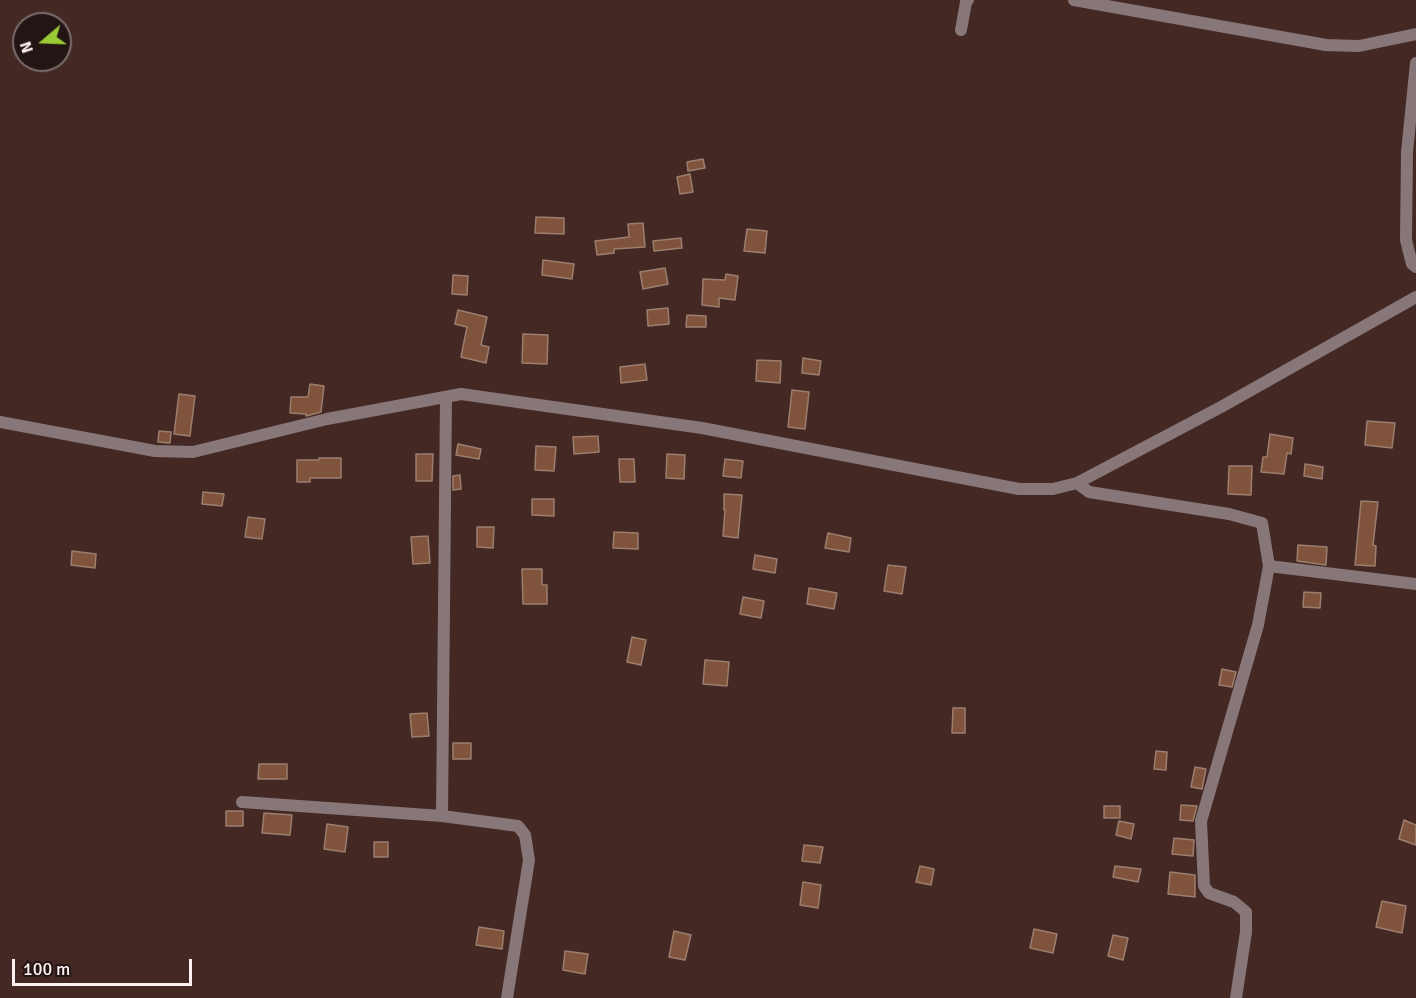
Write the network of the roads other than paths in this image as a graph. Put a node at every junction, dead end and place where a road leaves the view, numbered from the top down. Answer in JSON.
{"nodes":[{"id":1,"x":968,"y":0,"type":"edge"},
{"id":2,"x":1074,"y":0,"type":"edge"},
{"id":3,"x":961,"y":30,"type":"dead end"},
{"id":4,"x":1416,"y":34,"type":"edge"},
{"id":5,"x":1416,"y":63,"type":"edge"},
{"id":6,"x":1416,"y":267,"type":"edge"},
{"id":7,"x":1416,"y":297,"type":"edge"},
{"id":8,"x":446,"y":397,"type":"junction"},
{"id":9,"x":0,"y":422,"type":"edge"},
{"id":10,"x":1077,"y":483,"type":"junction"},
{"id":11,"x":1269,"y":566,"type":"junction"},
{"id":12,"x":1416,"y":584,"type":"edge"},
{"id":13,"x":242,"y":802,"type":"dead end"},
{"id":14,"x":442,"y":816,"type":"junction"},
{"id":15,"x":507,"y":998,"type":"edge"},
{"id":16,"x":1236,"y":998,"type":"edge"}],
"edges":[{"from":1,"to":3,"type":"street"},
{"from":2,"to":4,"type":"street"},
{"from":5,"to":6,"type":"street"},
{"from":7,"to":10,"type":"street"},
{"from":8,"to":9,"type":"street"},
{"from":8,"to":10,"type":"street"},
{"from":8,"to":14,"type":"street"},
{"from":10,"to":11,"type":"street"},
{"from":11,"to":12,"type":"street"},
{"from":11,"to":16,"type":"street"},
{"from":13,"to":14,"type":"street"},
{"from":14,"to":15,"type":"street"}]}
